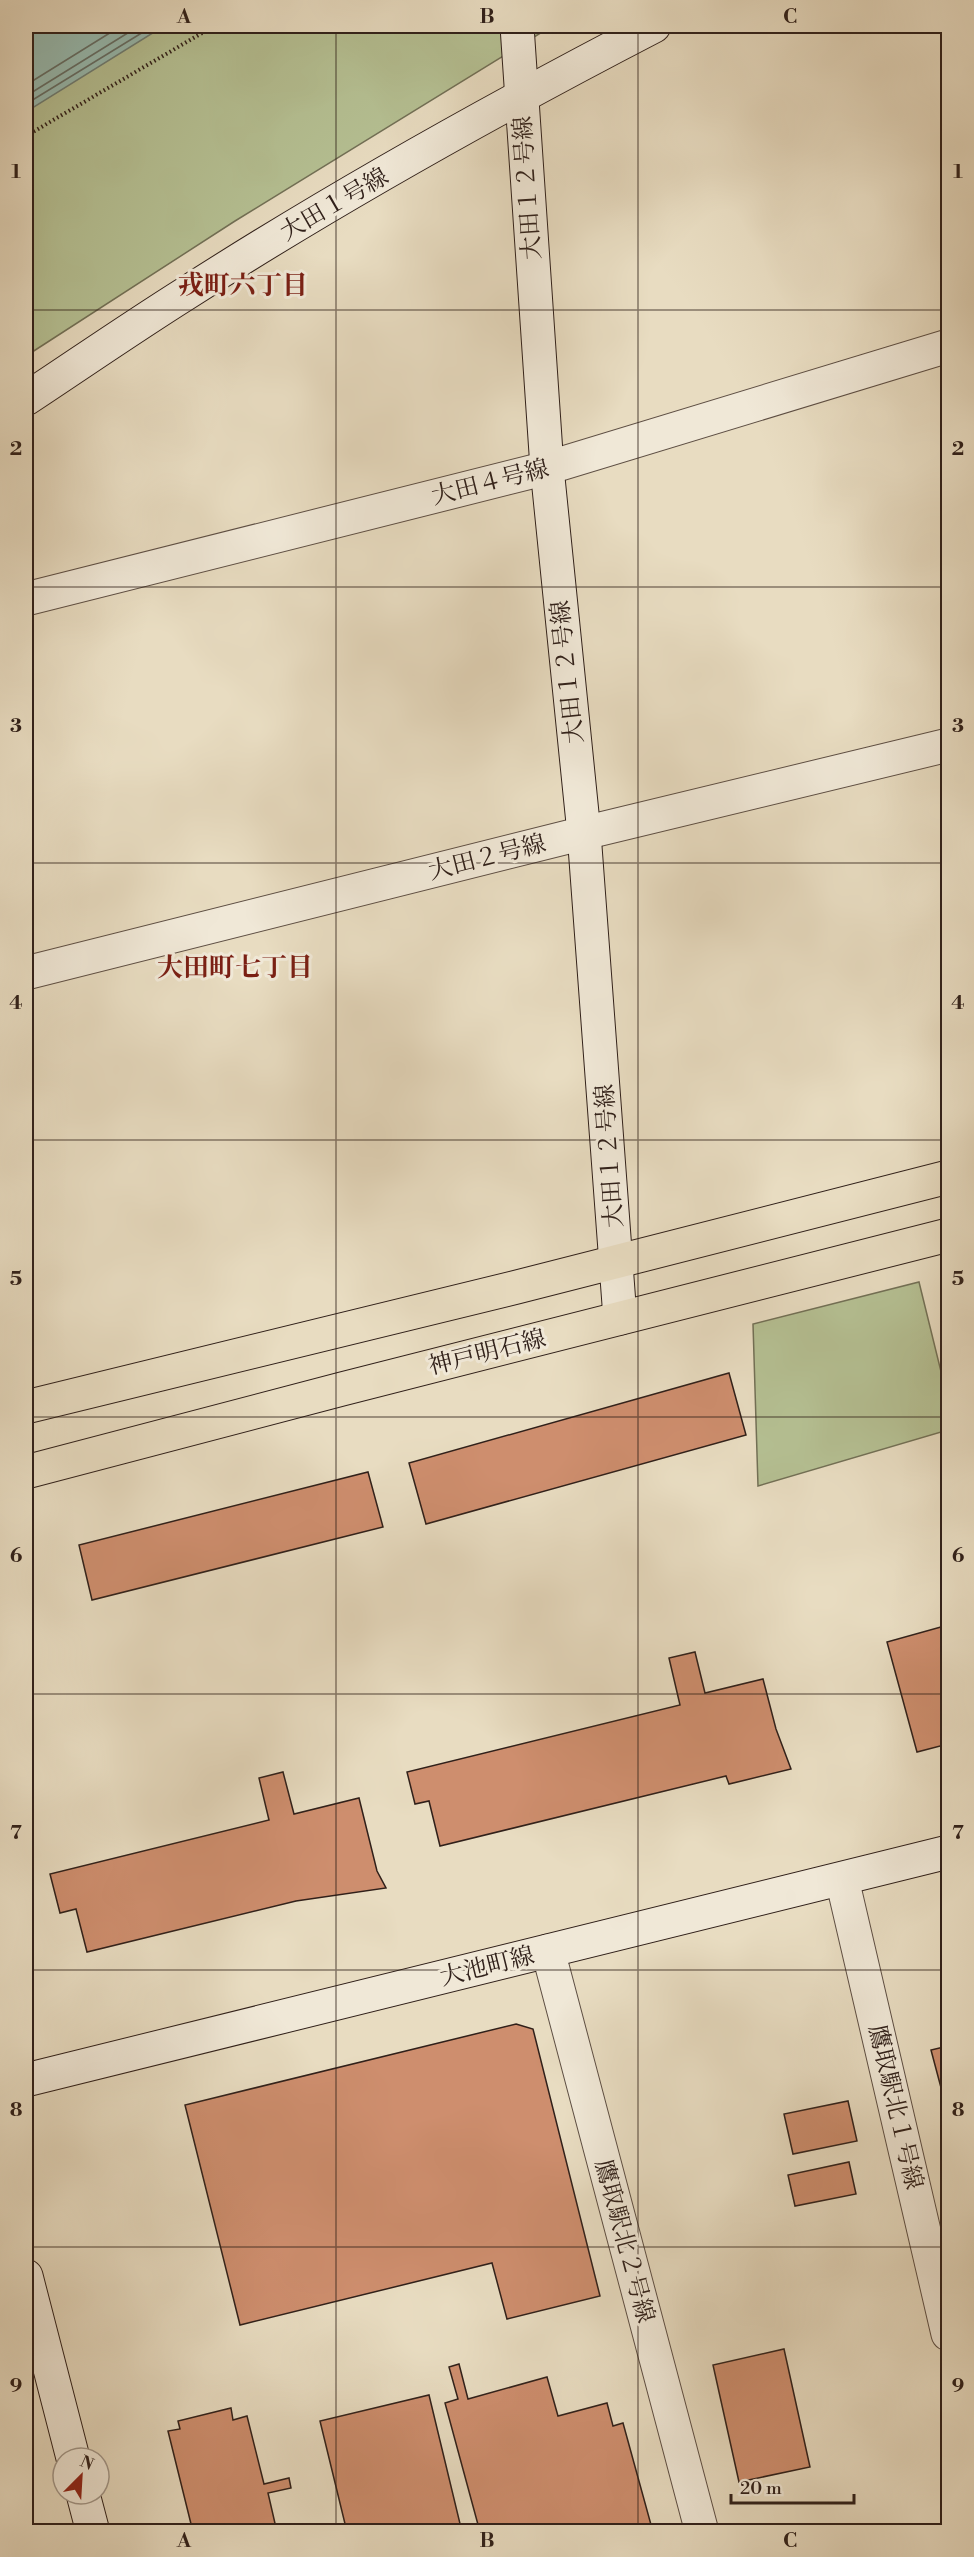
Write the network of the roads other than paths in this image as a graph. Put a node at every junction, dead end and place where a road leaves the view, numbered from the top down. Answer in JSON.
{"nodes":[{"id":1,"x":517,"y":26,"type":"edge"},
{"id":2,"x":654,"y":26,"type":"edge"},
{"id":3,"x":521,"y":97,"type":"junction"},
{"id":4,"x":948,"y":346,"type":"edge"},
{"id":5,"x":26,"y":399,"type":"edge"},
{"id":6,"x":547,"y":468,"type":"junction"},
{"id":7,"x":26,"y":599,"type":"edge"},
{"id":8,"x":948,"y":745,"type":"edge"},
{"id":9,"x":584,"y":833,"type":"junction"},
{"id":10,"x":26,"y":973,"type":"edge"},
{"id":11,"x":948,"y":1177,"type":"edge"},
{"id":12,"x":948,"y":1235,"type":"edge"},
{"id":13,"x":616,"y":1262,"type":"junction"},
{"id":14,"x":620,"y":1318,"type":"junction"},
{"id":15,"x":26,"y":1407,"type":"edge"},
{"id":16,"x":26,"y":1472,"type":"edge"},
{"id":17,"x":948,"y":1852,"type":"edge"},
{"id":18,"x":842,"y":1879,"type":"junction"},
{"id":19,"x":548,"y":1951,"type":"junction"},
{"id":20,"x":26,"y":2080,"type":"edge"},
{"id":21,"x":26,"y":2276,"type":"edge"},
{"id":22,"x":948,"y":2334,"type":"edge"},
{"id":23,"x":70,"y":2446,"type":"edge"},
{"id":24,"x":86,"y":2506,"type":"edge"},
{"id":25,"x":93,"y":2532,"type":"edge"},
{"id":26,"x":702,"y":2532,"type":"edge"}],
"edges":[{"from":1,"to":3,"type":"street","name":"大田１２号線"},
{"from":2,"to":3,"type":"street","name":"大田１号線"},
{"from":3,"to":5,"type":"street","name":"大田１号線"},
{"from":3,"to":6,"type":"street","name":"大田１２号線"},
{"from":4,"to":6,"type":"street","name":"大田４号線"},
{"from":6,"to":7,"type":"street","name":"大田４号線"},
{"from":6,"to":9,"type":"street","name":"大田１２号線"},
{"from":8,"to":9,"type":"street","name":"大田２号線"},
{"from":9,"to":10,"type":"street","name":"大田２号線"},
{"from":9,"to":13,"type":"street","name":"大田１２号線"},
{"from":11,"to":13,"type":"main road"},
{"from":12,"to":14,"type":"main road","name":"神戸明石線"},
{"from":13,"to":14,"type":"street","name":"大田１２号線"},
{"from":13,"to":15,"type":"main road"},
{"from":14,"to":16,"type":"main road","name":"神戸明石線"},
{"from":17,"to":18,"type":"street","name":"大池町線"},
{"from":18,"to":19,"type":"street","name":"大池町線"},
{"from":18,"to":22,"type":"street","name":"鷹取駅北１号線"},
{"from":19,"to":20,"type":"street","name":"大池町線"},
{"from":19,"to":26,"type":"street","name":"鷹取駅北２号線"},
{"from":21,"to":23,"type":"street"},
{"from":24,"to":25,"type":"street"}]}
